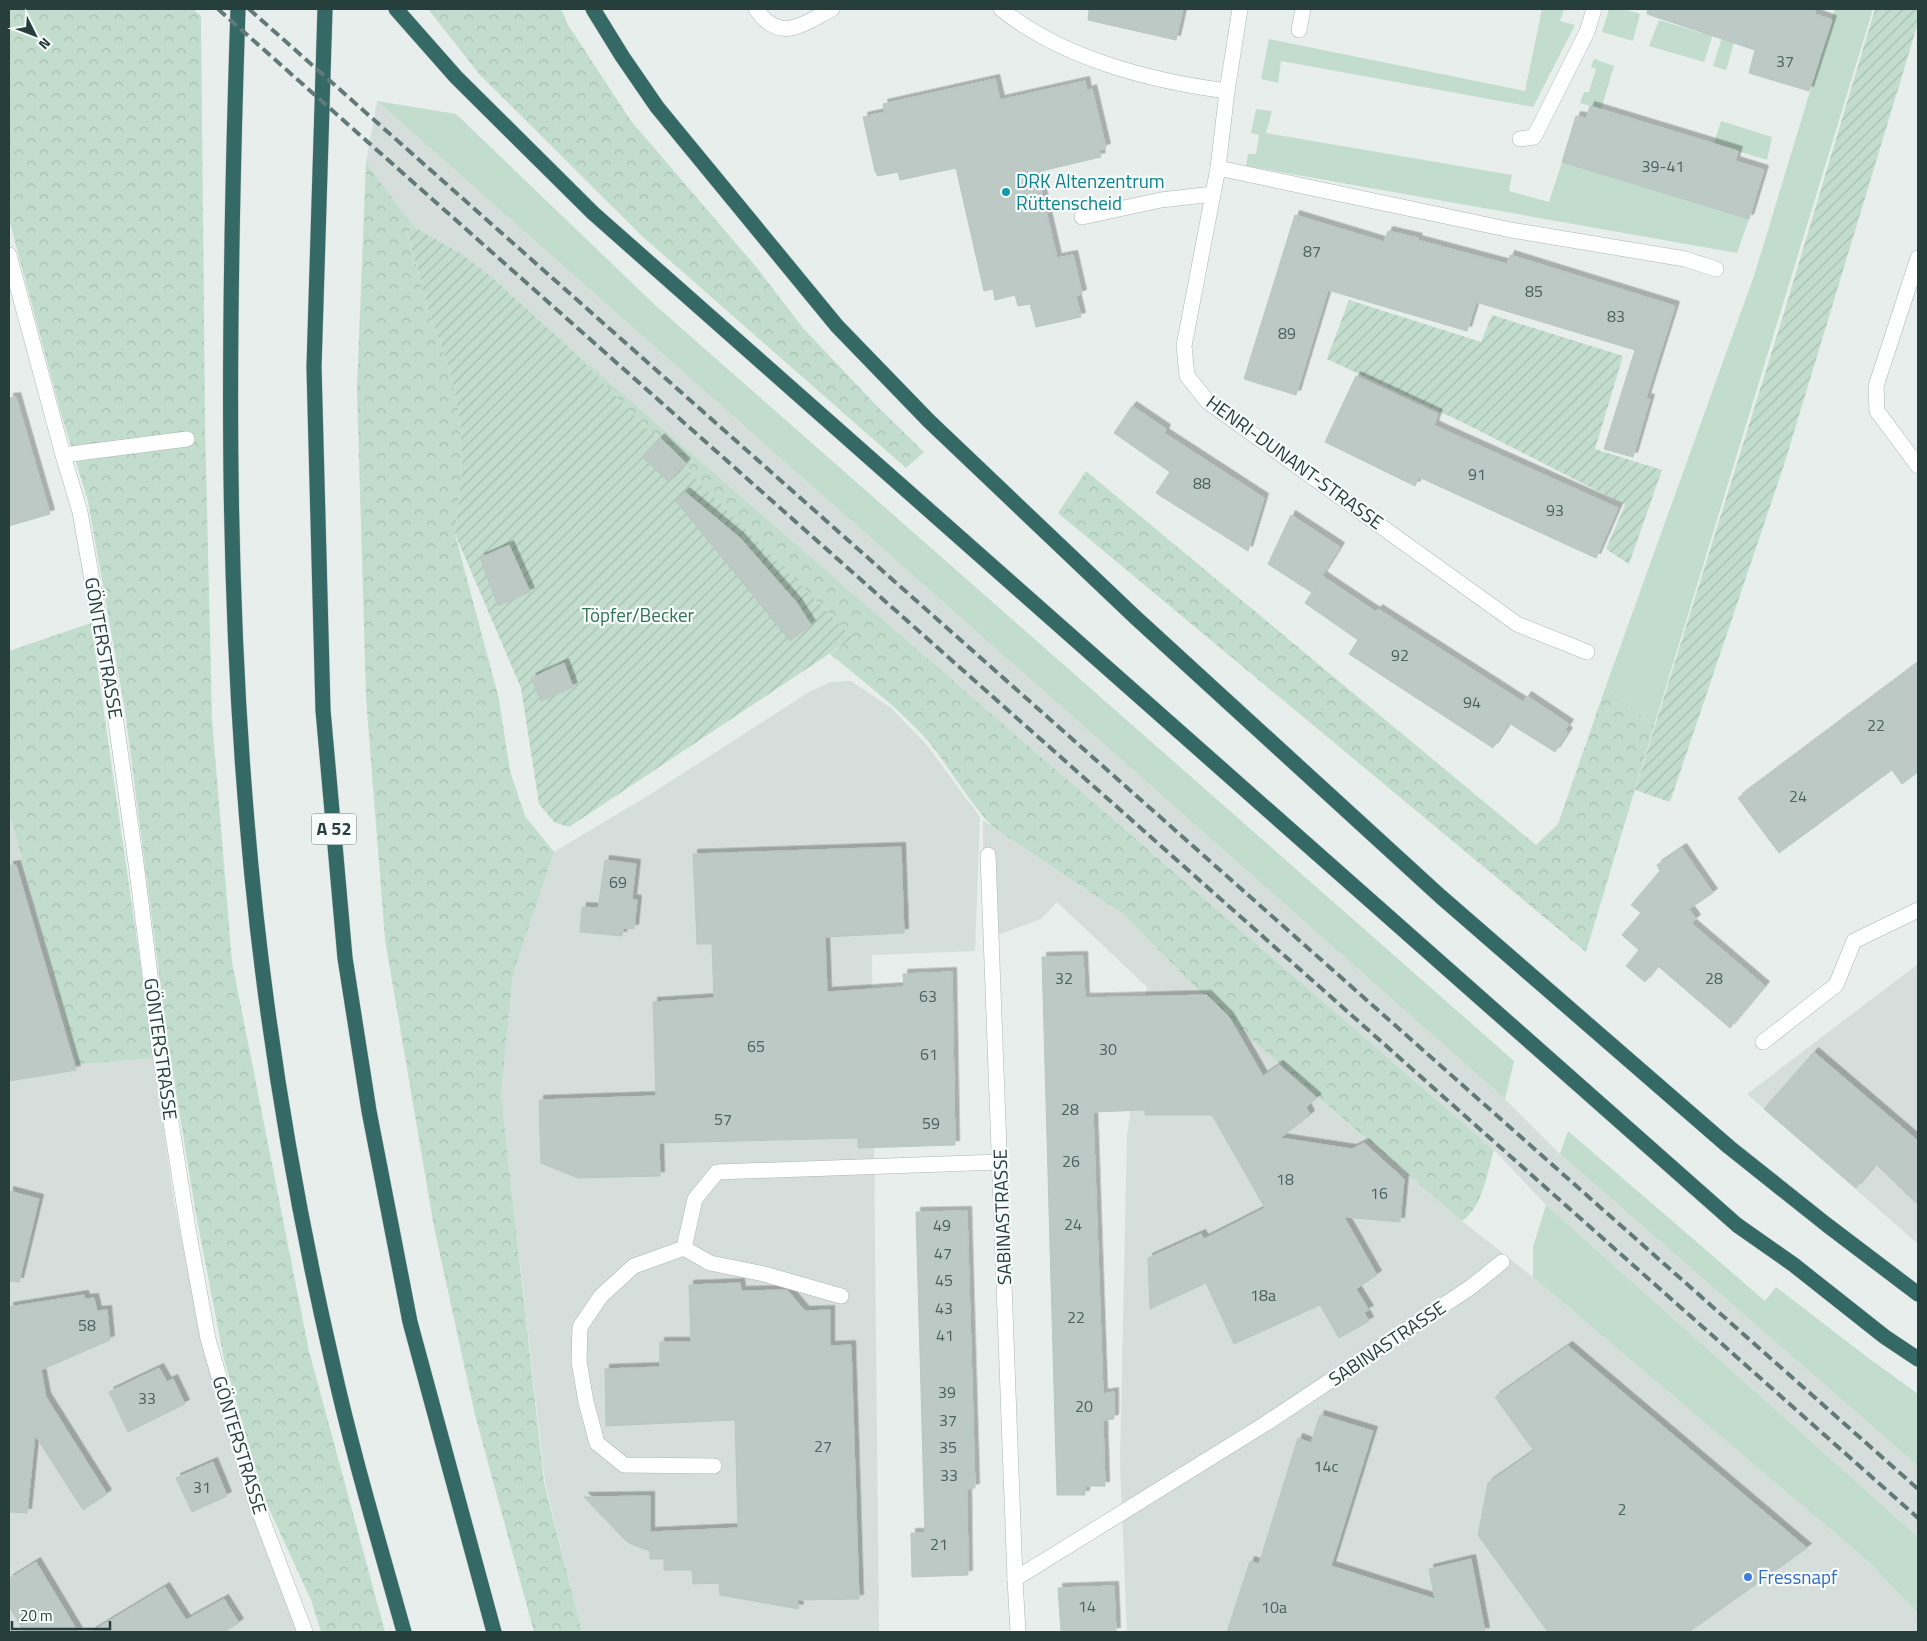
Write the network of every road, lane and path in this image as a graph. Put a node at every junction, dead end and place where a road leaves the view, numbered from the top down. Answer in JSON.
{"nodes":[{"id":1,"x":238,"y":9,"type":"edge"},
{"id":2,"x":325,"y":9,"type":"edge"},
{"id":3,"x":396,"y":9,"type":"edge"},
{"id":4,"x":593,"y":9,"type":"edge"},
{"id":5,"x":756,"y":9,"type":"edge"},
{"id":6,"x":832,"y":9,"type":"edge"},
{"id":7,"x":1001,"y":9,"type":"edge"},
{"id":8,"x":1240,"y":9,"type":"edge"},
{"id":9,"x":1303,"y":9,"type":"edge"},
{"id":10,"x":1594,"y":9,"type":"edge"},
{"id":11,"x":1299,"y":30,"type":"dead end"},
{"id":12,"x":1227,"y":90,"type":"junction"},
{"id":13,"x":1520,"y":139,"type":"dead end"},
{"id":14,"x":1218,"y":168,"type":"junction"},
{"id":15,"x":1213,"y":194,"type":"junction"},
{"id":16,"x":1082,"y":217,"type":"dead end"},
{"id":17,"x":9,"y":255,"type":"edge"},
{"id":18,"x":1918,"y":258,"type":"edge"},
{"id":19,"x":1716,"y":270,"type":"dead end"},
{"id":20,"x":187,"y":439,"type":"dead end"},
{"id":21,"x":63,"y":455,"type":"junction"},
{"id":22,"x":1918,"y":466,"type":"edge"},
{"id":23,"x":1587,"y":652,"type":"dead end"},
{"id":24,"x":988,"y":855,"type":"dead end"},
{"id":25,"x":1918,"y":910,"type":"edge"},
{"id":26,"x":1763,"y":1042,"type":"dead end"},
{"id":27,"x":1000,"y":1162,"type":"junction"},
{"id":28,"x":684,"y":1248,"type":"junction"},
{"id":29,"x":1502,"y":1262,"type":"dead end"},
{"id":30,"x":1918,"y":1294,"type":"edge"},
{"id":31,"x":841,"y":1296,"type":"dead end"},
{"id":32,"x":1918,"y":1359,"type":"edge"},
{"id":33,"x":714,"y":1466,"type":"dead end"},
{"id":34,"x":1015,"y":1579,"type":"junction"},
{"id":35,"x":305,"y":1632,"type":"edge"},
{"id":36,"x":404,"y":1632,"type":"edge"},
{"id":37,"x":494,"y":1632,"type":"edge"},
{"id":38,"x":1018,"y":1632,"type":"edge"}],
"edges":[{"from":1,"to":36,"type":"highway"},
{"from":2,"to":37,"type":"highway","number":"A 52"},
{"from":3,"to":32,"type":"highway"},
{"from":4,"to":30,"type":"highway"},
{"from":5,"to":6,"type":"street"},
{"from":7,"to":12,"type":"street"},
{"from":8,"to":12,"type":"street","name":"HENRI-DUNANT-STRASSE"},
{"from":9,"to":11,"type":"street"},
{"from":10,"to":13,"type":"street"},
{"from":12,"to":14,"type":"street","name":"HENRI-DUNANT-STRASSE"},
{"from":14,"to":15,"type":"street","name":"HENRI-DUNANT-STRASSE"},
{"from":14,"to":19,"type":"street"},
{"from":15,"to":16,"type":"street"},
{"from":15,"to":23,"type":"street","name":"HENRI-DUNANT-STRASSE"},
{"from":17,"to":21,"type":"street","name":"GÖNTERSTRASSE"},
{"from":18,"to":22,"type":"street"},
{"from":20,"to":21,"type":"street"},
{"from":21,"to":35,"type":"street","name":"GÖNTERSTRASSE"},
{"from":24,"to":27,"type":"street","name":"SABINASTRASSE"},
{"from":25,"to":26,"type":"street"},
{"from":27,"to":28,"type":"street"},
{"from":27,"to":34,"type":"street","name":"SABINASTRASSE"},
{"from":28,"to":31,"type":"street"},
{"from":28,"to":33,"type":"street"},
{"from":29,"to":34,"type":"street","name":"SABINASTRASSE"},
{"from":34,"to":38,"type":"street","name":"SABINASTRASSE"}]}
